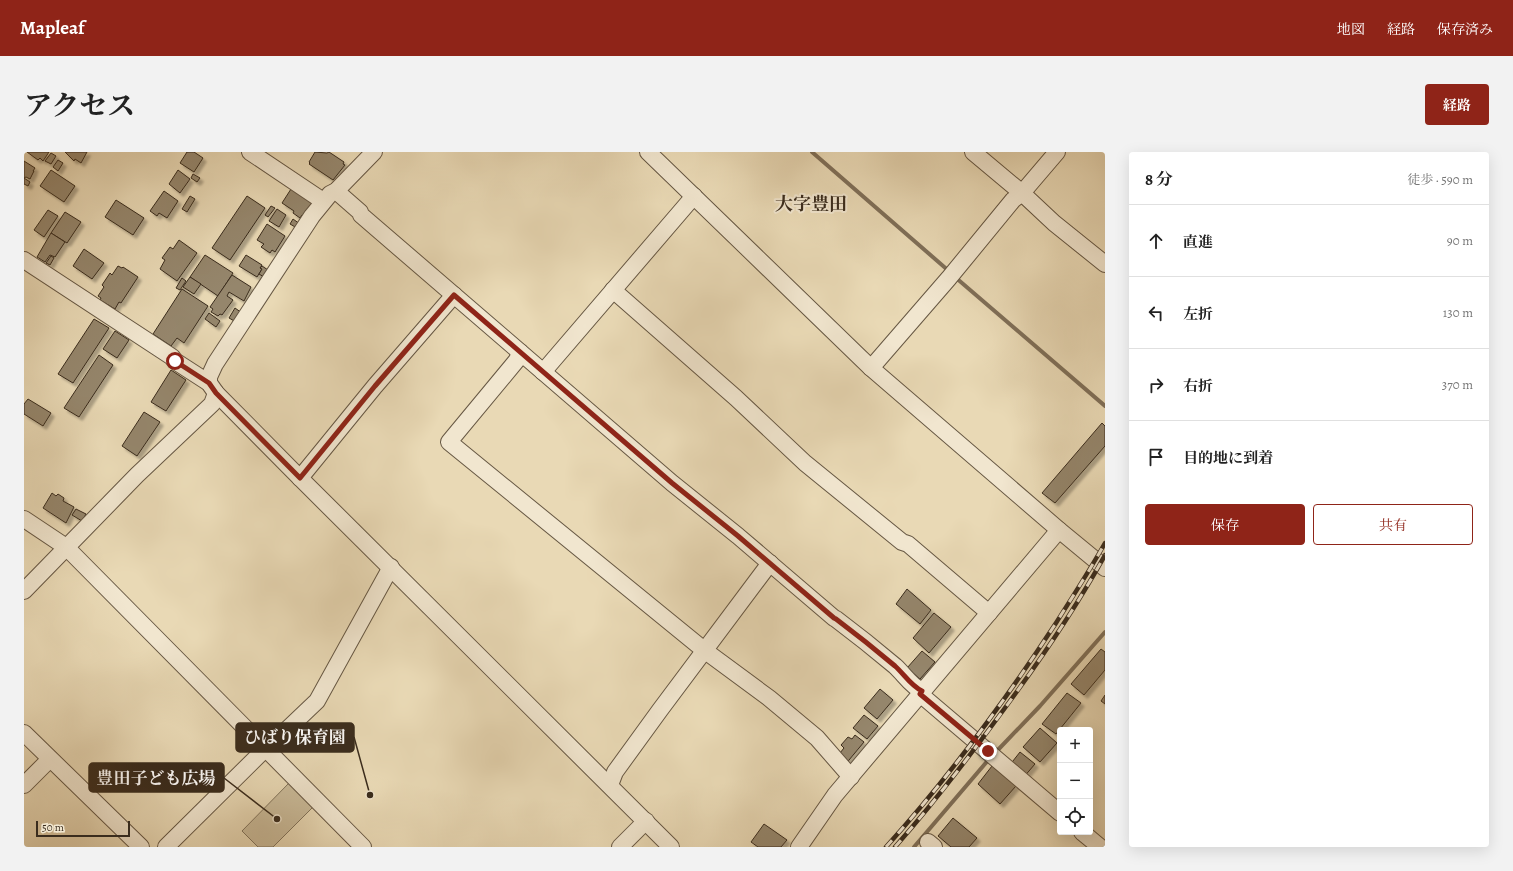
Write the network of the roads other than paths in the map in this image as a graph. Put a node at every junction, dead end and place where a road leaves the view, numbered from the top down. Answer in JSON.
{"nodes":[{"id":1,"x":250,"y":152,"type":"edge"},
{"id":2,"x":374,"y":152,"type":"edge"},
{"id":3,"x":648,"y":152,"type":"edge"},
{"id":4,"x":973,"y":152,"type":"edge"},
{"id":5,"x":1057,"y":152,"type":"edge"},
{"id":6,"x":336,"y":191,"type":"junction"},
{"id":7,"x":1022,"y":193,"type":"junction"},
{"id":8,"x":694,"y":196,"type":"junction"},
{"id":9,"x":323,"y":201,"type":"junction"},
{"id":10,"x":24,"y":260,"type":"edge"},
{"id":11,"x":1105,"y":264,"type":"edge"},
{"id":12,"x":613,"y":290,"type":"junction"},
{"id":13,"x":454,"y":295,"type":"junction"},
{"id":14,"x":520,"y":352,"type":"junction"},
{"id":15,"x":871,"y":368,"type":"junction"},
{"id":16,"x":543,"y":372,"type":"junction"},
{"id":17,"x":212,"y":388,"type":"junction"},
{"id":18,"x":300,"y":478,"type":"junction"},
{"id":19,"x":24,"y":519,"type":"edge"},
{"id":20,"x":1059,"y":530,"type":"junction"},
{"id":21,"x":66,"y":548,"type":"junction"},
{"id":22,"x":770,"y":563,"type":"junction"},
{"id":23,"x":391,"y":567,"type":"junction"},
{"id":24,"x":1105,"y":568,"type":"edge"},
{"id":25,"x":24,"y":591,"type":"edge"},
{"id":26,"x":989,"y":613,"type":"junction"},
{"id":27,"x":704,"y":650,"type":"junction"},
{"id":28,"x":921,"y":693,"type":"junction"},
{"id":29,"x":24,"y":733,"type":"edge"},
{"id":30,"x":265,"y":749,"type":"junction"},
{"id":31,"x":50,"y":759,"type":"junction"},
{"id":32,"x":851,"y":776,"type":"junction"},
{"id":33,"x":24,"y":785,"type":"edge"},
{"id":34,"x":610,"y":785,"type":"junction"},
{"id":35,"x":1057,"y":810,"type":"edge"},
{"id":36,"x":646,"y":821,"type":"junction"},
{"id":37,"x":1086,"y":835,"type":"edge"},
{"id":38,"x":141,"y":847,"type":"edge"},
{"id":39,"x":166,"y":847,"type":"edge"},
{"id":40,"x":363,"y":847,"type":"edge"},
{"id":41,"x":620,"y":847,"type":"edge"},
{"id":42,"x":671,"y":847,"type":"edge"},
{"id":43,"x":799,"y":847,"type":"edge"},
{"id":44,"x":1100,"y":847,"type":"edge"}],
"edges":[{"from":1,"to":9,"type":"street"},
{"from":2,"to":6,"type":"street"},
{"from":3,"to":8,"type":"street"},
{"from":4,"to":7,"type":"street"},
{"from":5,"to":7,"type":"street"},
{"from":6,"to":9,"type":"street"},
{"from":6,"to":13,"type":"street"},
{"from":7,"to":11,"type":"street"},
{"from":7,"to":15,"type":"street"},
{"from":8,"to":12,"type":"street"},
{"from":8,"to":15,"type":"street"},
{"from":9,"to":17,"type":"street"},
{"from":10,"to":17,"type":"street"},
{"from":12,"to":16,"type":"street"},
{"from":12,"to":26,"type":"street"},
{"from":13,"to":14,"type":"street"},
{"from":13,"to":18,"type":"street"},
{"from":14,"to":16,"type":"street"},
{"from":14,"to":27,"type":"street"},
{"from":15,"to":20,"type":"street"},
{"from":16,"to":22,"type":"street"},
{"from":17,"to":18,"type":"street"},
{"from":17,"to":21,"type":"street"},
{"from":18,"to":23,"type":"street"},
{"from":19,"to":21,"type":"street"},
{"from":20,"to":24,"type":"street"},
{"from":20,"to":26,"type":"street"},
{"from":21,"to":25,"type":"street"},
{"from":21,"to":30,"type":"street"},
{"from":22,"to":27,"type":"street"},
{"from":22,"to":28,"type":"street"},
{"from":23,"to":30,"type":"street"},
{"from":23,"to":34,"type":"street"},
{"from":26,"to":28,"type":"street"},
{"from":27,"to":32,"type":"street"},
{"from":27,"to":34,"type":"street"},
{"from":28,"to":32,"type":"street"},
{"from":28,"to":35,"type":"street"},
{"from":29,"to":31,"type":"street"},
{"from":30,"to":39,"type":"street"},
{"from":30,"to":40,"type":"street"},
{"from":31,"to":33,"type":"street"},
{"from":31,"to":38,"type":"street"},
{"from":32,"to":43,"type":"street"},
{"from":34,"to":36,"type":"street"},
{"from":36,"to":41,"type":"street"},
{"from":36,"to":42,"type":"street"},
{"from":37,"to":44,"type":"street"}]}
